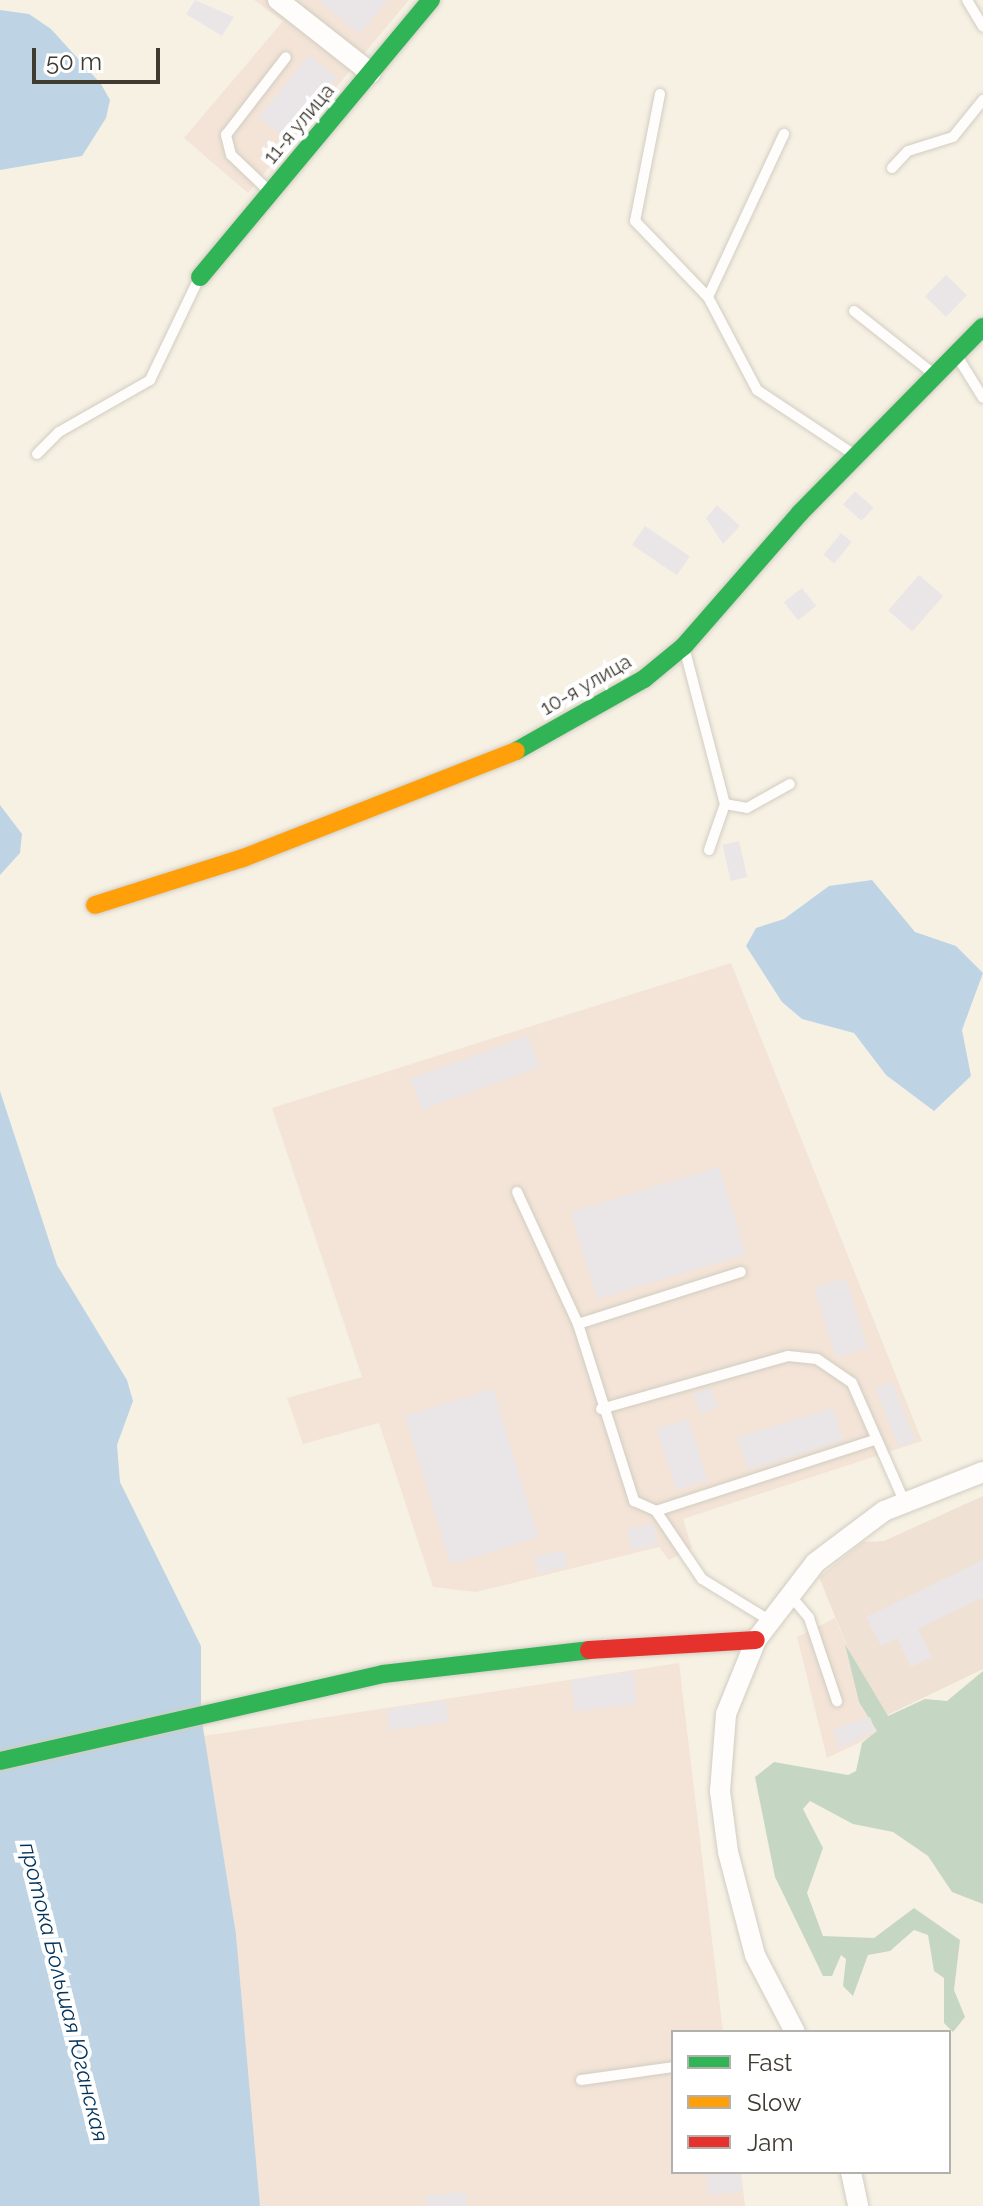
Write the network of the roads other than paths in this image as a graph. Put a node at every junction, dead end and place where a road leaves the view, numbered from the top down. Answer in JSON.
{"nodes":[{"id":1,"x":278,"y":0,"type":"edge"},
{"id":2,"x":431,"y":0,"type":"edge"},
{"id":3,"x":967,"y":0,"type":"edge"},
{"id":4,"x":983,"y":27,"type":"edge"},
{"id":5,"x":286,"y":57,"type":"dead end"},
{"id":6,"x":371,"y":73,"type":"junction"},
{"id":7,"x":660,"y":94,"type":"dead end"},
{"id":8,"x":983,"y":100,"type":"edge"},
{"id":9,"x":784,"y":134,"type":"dead end"},
{"id":10,"x":892,"y":168,"type":"dead end"},
{"id":11,"x":270,"y":193,"type":"junction"},
{"id":12,"x":200,"y":277,"type":"joint"},
{"id":13,"x":708,"y":297,"type":"junction"},
{"id":14,"x":854,"y":311,"type":"dead end"},
{"id":15,"x":983,"y":327,"type":"edge"},
{"id":16,"x":957,"y":356,"type":"junction"},
{"id":17,"x":936,"y":376,"type":"junction"},
{"id":18,"x":983,"y":398,"type":"edge"},
{"id":19,"x":37,"y":454,"type":"dead end"},
{"id":20,"x":857,"y":456,"type":"junction"},
{"id":21,"x":684,"y":646,"type":"junction"},
{"id":22,"x":790,"y":784,"type":"dead end"},
{"id":23,"x":725,"y":804,"type":"junction"},
{"id":24,"x":709,"y":850,"type":"dead end"},
{"id":25,"x":95,"y":905,"type":"dead end"},
{"id":26,"x":517,"y":1192,"type":"dead end"},
{"id":27,"x":741,"y":1272,"type":"dead end"},
{"id":28,"x":578,"y":1324,"type":"junction"},
{"id":29,"x":601,"y":1409,"type":"junction"},
{"id":30,"x":877,"y":1439,"type":"junction"},
{"id":31,"x":983,"y":1472,"type":"edge"},
{"id":32,"x":904,"y":1501,"type":"junction"},
{"id":33,"x":656,"y":1511,"type":"junction"},
{"id":34,"x":789,"y":1593,"type":"junction"},
{"id":35,"x":769,"y":1620,"type":"junction"},
{"id":36,"x":756,"y":1640,"type":"junction"},
{"id":37,"x":837,"y":1701,"type":"dead end"},
{"id":38,"x":0,"y":1761,"type":"edge"},
{"id":39,"x":794,"y":2030,"type":"edge"},
{"id":40,"x":671,"y":2067,"type":"edge"},
{"id":41,"x":581,"y":2080,"type":"dead end"},
{"id":42,"x":851,"y":2174,"type":"edge"},
{"id":43,"x":858,"y":2206,"type":"edge"}],
"edges":[{"from":1,"to":6,"type":"street"},
{"from":2,"to":6,"type":"street","name":"11-я улица"},
{"from":3,"to":4,"type":"lane"},
{"from":5,"to":11,"type":"lane"},
{"from":6,"to":11,"type":"street","name":"11-я улица"},
{"from":7,"to":13,"type":"lane"},
{"from":8,"to":10,"type":"lane"},
{"from":9,"to":13,"type":"lane"},
{"from":11,"to":12,"type":"street","name":"11-я улица"},
{"from":12,"to":19,"type":"lane"},
{"from":13,"to":20,"type":"lane"},
{"from":14,"to":17,"type":"lane"},
{"from":15,"to":16,"type":"street","name":"10-я улица"},
{"from":16,"to":17,"type":"street","name":"10-я улица"},
{"from":16,"to":18,"type":"lane"},
{"from":17,"to":20,"type":"street","name":"10-я улица"},
{"from":20,"to":21,"type":"street","name":"10-я улица"},
{"from":21,"to":23,"type":"lane"},
{"from":21,"to":25,"type":"street","name":"10-я улица"},
{"from":22,"to":23,"type":"lane"},
{"from":23,"to":24,"type":"lane"},
{"from":26,"to":28,"type":"lane"},
{"from":27,"to":28,"type":"lane"},
{"from":28,"to":29,"type":"lane"},
{"from":29,"to":30,"type":"lane"},
{"from":29,"to":33,"type":"lane"},
{"from":30,"to":32,"type":"lane"},
{"from":30,"to":33,"type":"lane"},
{"from":31,"to":32,"type":"street"},
{"from":32,"to":34,"type":"street"},
{"from":33,"to":35,"type":"lane"},
{"from":34,"to":35,"type":"street"},
{"from":34,"to":37,"type":"lane"},
{"from":35,"to":36,"type":"street"},
{"from":36,"to":38,"type":"street"},
{"from":36,"to":39,"type":"street"},
{"from":40,"to":41,"type":"lane"},
{"from":42,"to":43,"type":"street"}]}
